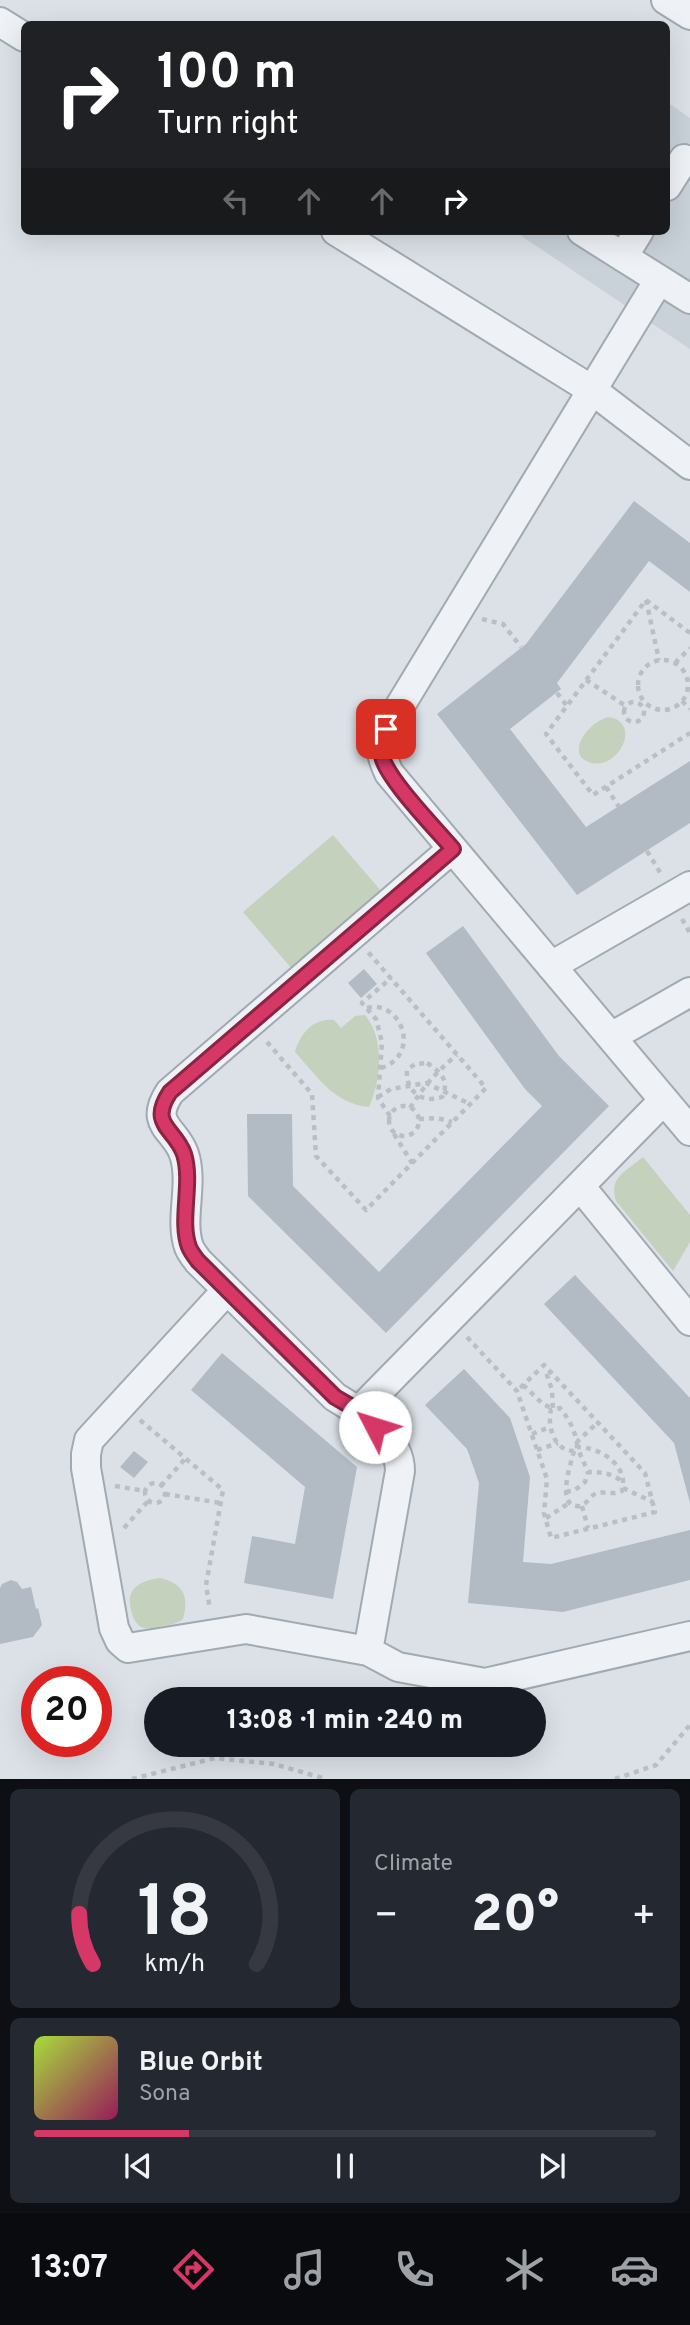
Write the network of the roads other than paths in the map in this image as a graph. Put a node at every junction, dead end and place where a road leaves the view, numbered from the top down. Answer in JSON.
{"nodes":[{"id":1,"x":666,"y":0,"type":"edge"},
{"id":2,"x":690,"y":15,"type":"edge"},
{"id":3,"x":0,"y":22,"type":"edge"},
{"id":4,"x":21,"y":35,"type":"edge"},
{"id":5,"x":680,"y":157,"type":"edge"},
{"id":6,"x":670,"y":180,"type":"edge"},
{"id":7,"x":342,"y":235,"type":"edge"},
{"id":8,"x":588,"y":235,"type":"edge"},
{"id":9,"x":637,"y":235,"type":"edge"},
{"id":10,"x":623,"y":257,"type":"junction"},
{"id":11,"x":659,"y":280,"type":"junction"},
{"id":12,"x":690,"y":299,"type":"edge"},
{"id":13,"x":592,"y":390,"type":"junction"},
{"id":14,"x":690,"y":465,"type":"edge"},
{"id":15,"x":453,"y":849,"type":"junction"},
{"id":16,"x":690,"y":886,"type":"edge"},
{"id":17,"x":551,"y":966,"type":"junction"},
{"id":18,"x":690,"y":992,"type":"edge"},
{"id":19,"x":611,"y":1037,"type":"junction"},
{"id":20,"x":664,"y":1100,"type":"junction"},
{"id":21,"x":690,"y":1131,"type":"edge"},
{"id":22,"x":580,"y":1186,"type":"junction"},
{"id":23,"x":227,"y":1290,"type":"junction"},
{"id":24,"x":690,"y":1321,"type":"edge"},
{"id":25,"x":359,"y":1411,"type":"junction"},
{"id":26,"x":690,"y":1636,"type":"edge"},
{"id":27,"x":368,"y":1651,"type":"junction"}],
"edges":[{"from":1,"to":2,"type":"street"},
{"from":3,"to":4,"type":"street"},
{"from":5,"to":6,"type":"street"},
{"from":7,"to":13,"type":"street"},
{"from":8,"to":10,"type":"street"},
{"from":9,"to":10,"type":"street"},
{"from":10,"to":11,"type":"street"},
{"from":11,"to":12,"type":"street"},
{"from":11,"to":13,"type":"street"},
{"from":13,"to":14,"type":"street"},
{"from":13,"to":15,"type":"street"},
{"from":15,"to":17,"type":"street"},
{"from":15,"to":23,"type":"street"},
{"from":16,"to":17,"type":"street"},
{"from":17,"to":19,"type":"street"},
{"from":18,"to":19,"type":"street"},
{"from":19,"to":20,"type":"street"},
{"from":20,"to":21,"type":"street"},
{"from":20,"to":22,"type":"street"},
{"from":22,"to":24,"type":"street"},
{"from":22,"to":25,"type":"street"},
{"from":23,"to":25,"type":"street"},
{"from":23,"to":27,"type":"street"},
{"from":25,"to":27,"type":"street"},
{"from":26,"to":27,"type":"street"}]}
